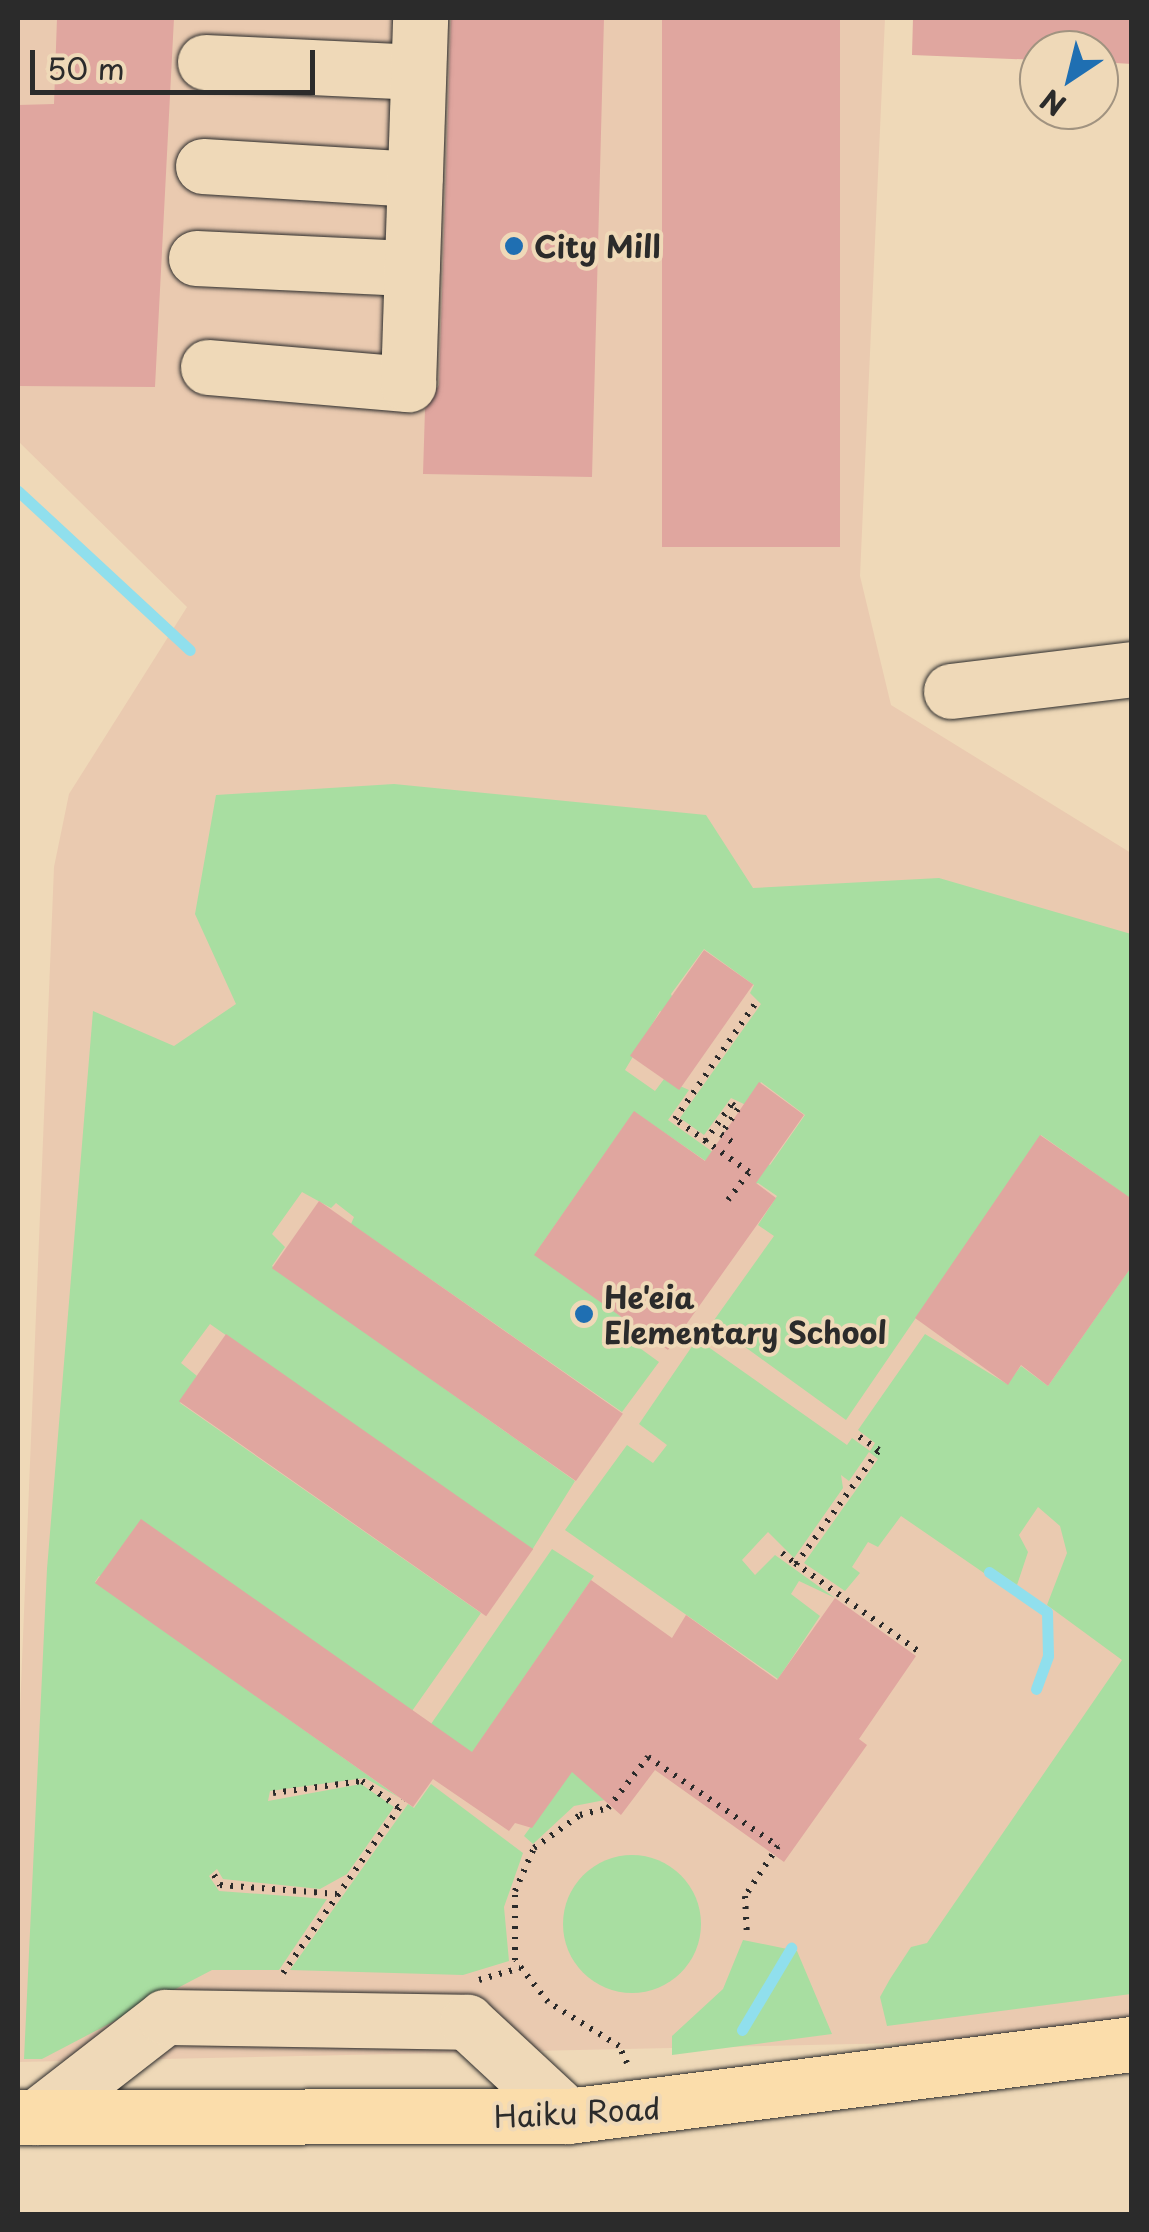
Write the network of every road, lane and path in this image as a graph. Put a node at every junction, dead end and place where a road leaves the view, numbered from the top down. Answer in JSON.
{"nodes":[{"id":1,"x":420,"y":18,"type":"edge"},
{"id":2,"x":206,"y":62,"type":"dead end"},
{"id":3,"x":418,"y":72,"type":"junction"},
{"id":4,"x":203,"y":166,"type":"dead end"},
{"id":5,"x":415,"y":179,"type":"junction"},
{"id":6,"x":196,"y":258,"type":"dead end"},
{"id":7,"x":412,"y":268,"type":"junction"},
{"id":8,"x":208,"y":367,"type":"dead end"},
{"id":9,"x":1132,"y":669,"type":"edge"},
{"id":10,"x":952,"y":691,"type":"dead end"},
{"id":11,"x":755,"y":1004,"type":"dead end"},
{"id":12,"x":706,"y":1141,"type":"junction"},
{"id":13,"x":732,"y":1142,"type":"dead end"},
{"id":14,"x":728,"y":1200,"type":"dead end"},
{"id":15,"x":856,"y":1434,"type":"dead end"},
{"id":16,"x":782,"y":1554,"type":"dead end"},
{"id":17,"x":796,"y":1564,"type":"junction"},
{"id":18,"x":922,"y":1654,"type":"dead end"},
{"id":19,"x":273,"y":1794,"type":"dead end"},
{"id":20,"x":214,"y":1875,"type":"dead end"},
{"id":21,"x":338,"y":1894,"type":"junction"},
{"id":22,"x":747,"y":1937,"type":"dead end"},
{"id":23,"x":277,"y":1982,"type":"dead end"},
{"id":24,"x":1132,"y":2044,"type":"edge"},
{"id":25,"x":628,"y":2063,"type":"dead end"},
{"id":26,"x":568,"y":2116,"type":"junction"},
{"id":27,"x":27,"y":2118,"type":"edge"}],
"edges":[{"from":1,"to":3,"type":"lane"},
{"from":2,"to":3,"type":"lane"},
{"from":3,"to":5,"type":"lane"},
{"from":4,"to":5,"type":"lane"},
{"from":5,"to":7,"type":"lane"},
{"from":6,"to":7,"type":"lane"},
{"from":7,"to":8,"type":"lane"},
{"from":9,"to":10,"type":"lane"},
{"from":11,"to":12,"type":"path"},
{"from":12,"to":13,"type":"path"},
{"from":12,"to":14,"type":"path"},
{"from":15,"to":17,"type":"path"},
{"from":16,"to":17,"type":"path"},
{"from":17,"to":18,"type":"path"},
{"from":19,"to":21,"type":"path"},
{"from":20,"to":21,"type":"path"},
{"from":21,"to":23,"type":"path"},
{"from":22,"to":25,"type":"path"},
{"from":24,"to":26,"type":"main road","name":"Haiku Road"},
{"from":26,"to":27,"type":"main road","name":"Haiku Road"},
{"from":26,"to":27,"type":"lane"}]}
